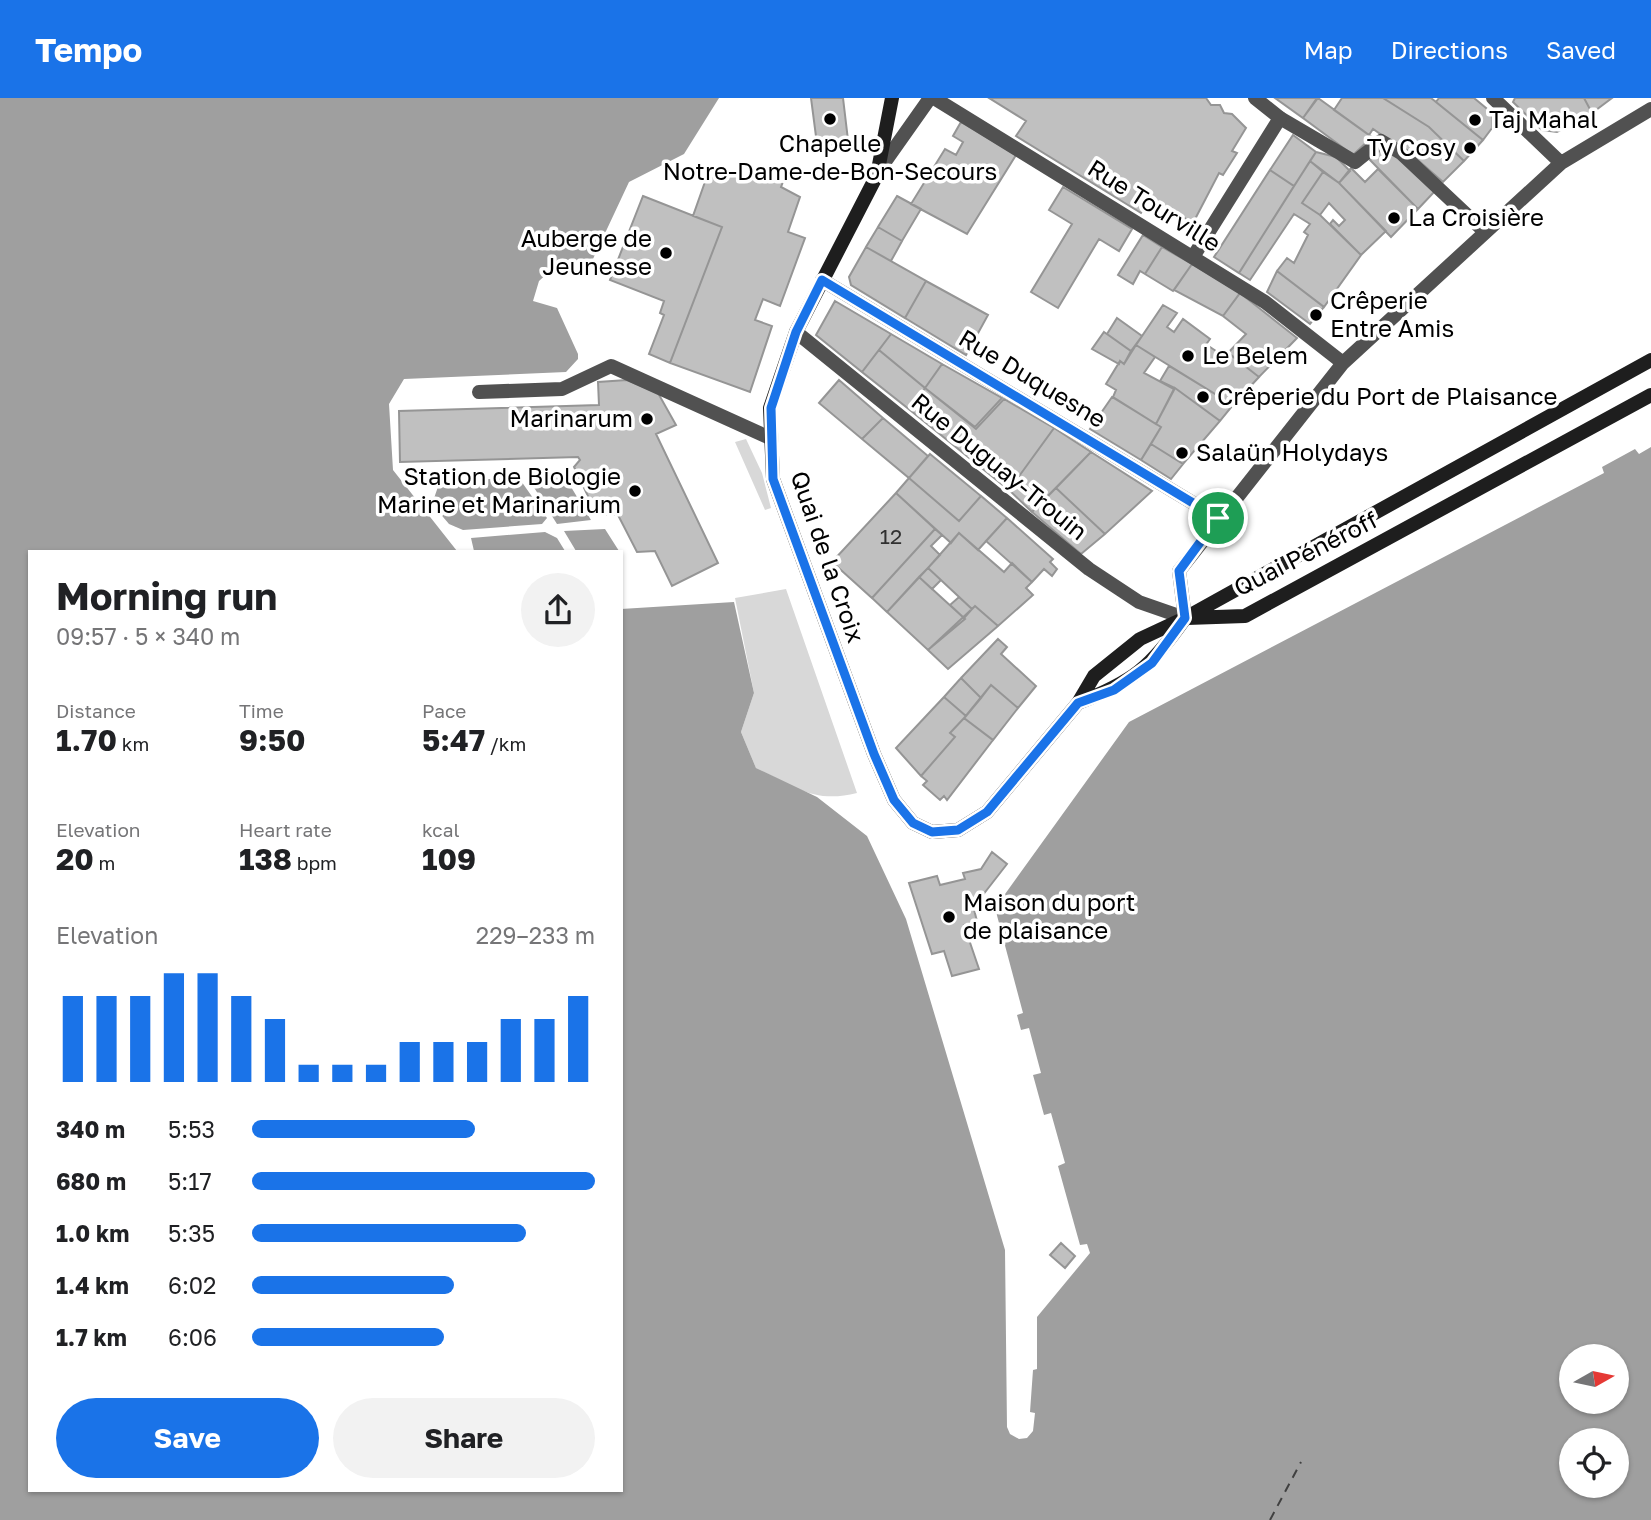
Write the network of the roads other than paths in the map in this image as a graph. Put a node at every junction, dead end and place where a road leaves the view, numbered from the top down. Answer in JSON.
{"nodes":[{"id":1,"x":892,"y":98,"type":"edge"},
{"id":2,"x":932,"y":98,"type":"edge"},
{"id":3,"x":1255,"y":98,"type":"edge"},
{"id":4,"x":1493,"y":98,"type":"edge"},
{"id":5,"x":1651,"y":109,"type":"edge"},
{"id":6,"x":1280,"y":118,"type":"junction"},
{"id":7,"x":1561,"y":163,"type":"junction"},
{"id":8,"x":877,"y":174,"type":"junction"},
{"id":9,"x":1485,"y":232,"type":"junction"},
{"id":10,"x":1193,"y":257,"type":"junction"},
{"id":11,"x":822,"y":280,"type":"junction"},
{"id":12,"x":796,"y":332,"type":"junction"},
{"id":13,"x":1651,"y":360,"type":"edge"},
{"id":14,"x":1343,"y":363,"type":"junction"},
{"id":15,"x":479,"y":391,"type":"dead end"},
{"id":16,"x":1651,"y":394,"type":"edge"},
{"id":17,"x":770,"y":438,"type":"junction"},
{"id":18,"x":1218,"y":518,"type":"junction"},
{"id":19,"x":1185,"y":618,"type":"junction"},
{"id":20,"x":1078,"y":703,"type":"junction"}],
"edges":[{"from":1,"to":8,"type":"main road"},
{"from":2,"to":8,"type":"street"},
{"from":2,"to":10,"type":"street","name":"Rue Tourville"},
{"from":3,"to":6,"type":"street"},
{"from":4,"to":7,"type":"street"},
{"from":5,"to":7,"type":"street"},
{"from":6,"to":9,"type":"street"},
{"from":6,"to":10,"type":"street"},
{"from":7,"to":9,"type":"street"},
{"from":8,"to":11,"type":"main road","name":"Quai de la Croix"},
{"from":9,"to":14,"type":"street"},
{"from":10,"to":14,"type":"street","name":"Rue Tourville"},
{"from":11,"to":12,"type":"main road","name":"Quai de la Croix"},
{"from":11,"to":18,"type":"street","name":"Rue Duquesne"},
{"from":12,"to":17,"type":"main road","name":"Quai de la Croix"},
{"from":12,"to":19,"type":"street","name":"Rue Duguay-Trouin"},
{"from":13,"to":19,"type":"main road","name":"Quai Pénéroff"},
{"from":14,"to":18,"type":"street"},
{"from":15,"to":17,"type":"street"},
{"from":16,"to":19,"type":"main road","name":"Quai Pénéroff"},
{"from":17,"to":20,"type":"main road","name":"Quai de la Croix"},
{"from":18,"to":19,"type":"street"},
{"from":19,"to":20,"type":"main road","name":"Quai de la Croix"},
{"from":19,"to":20,"type":"main road"}]}
